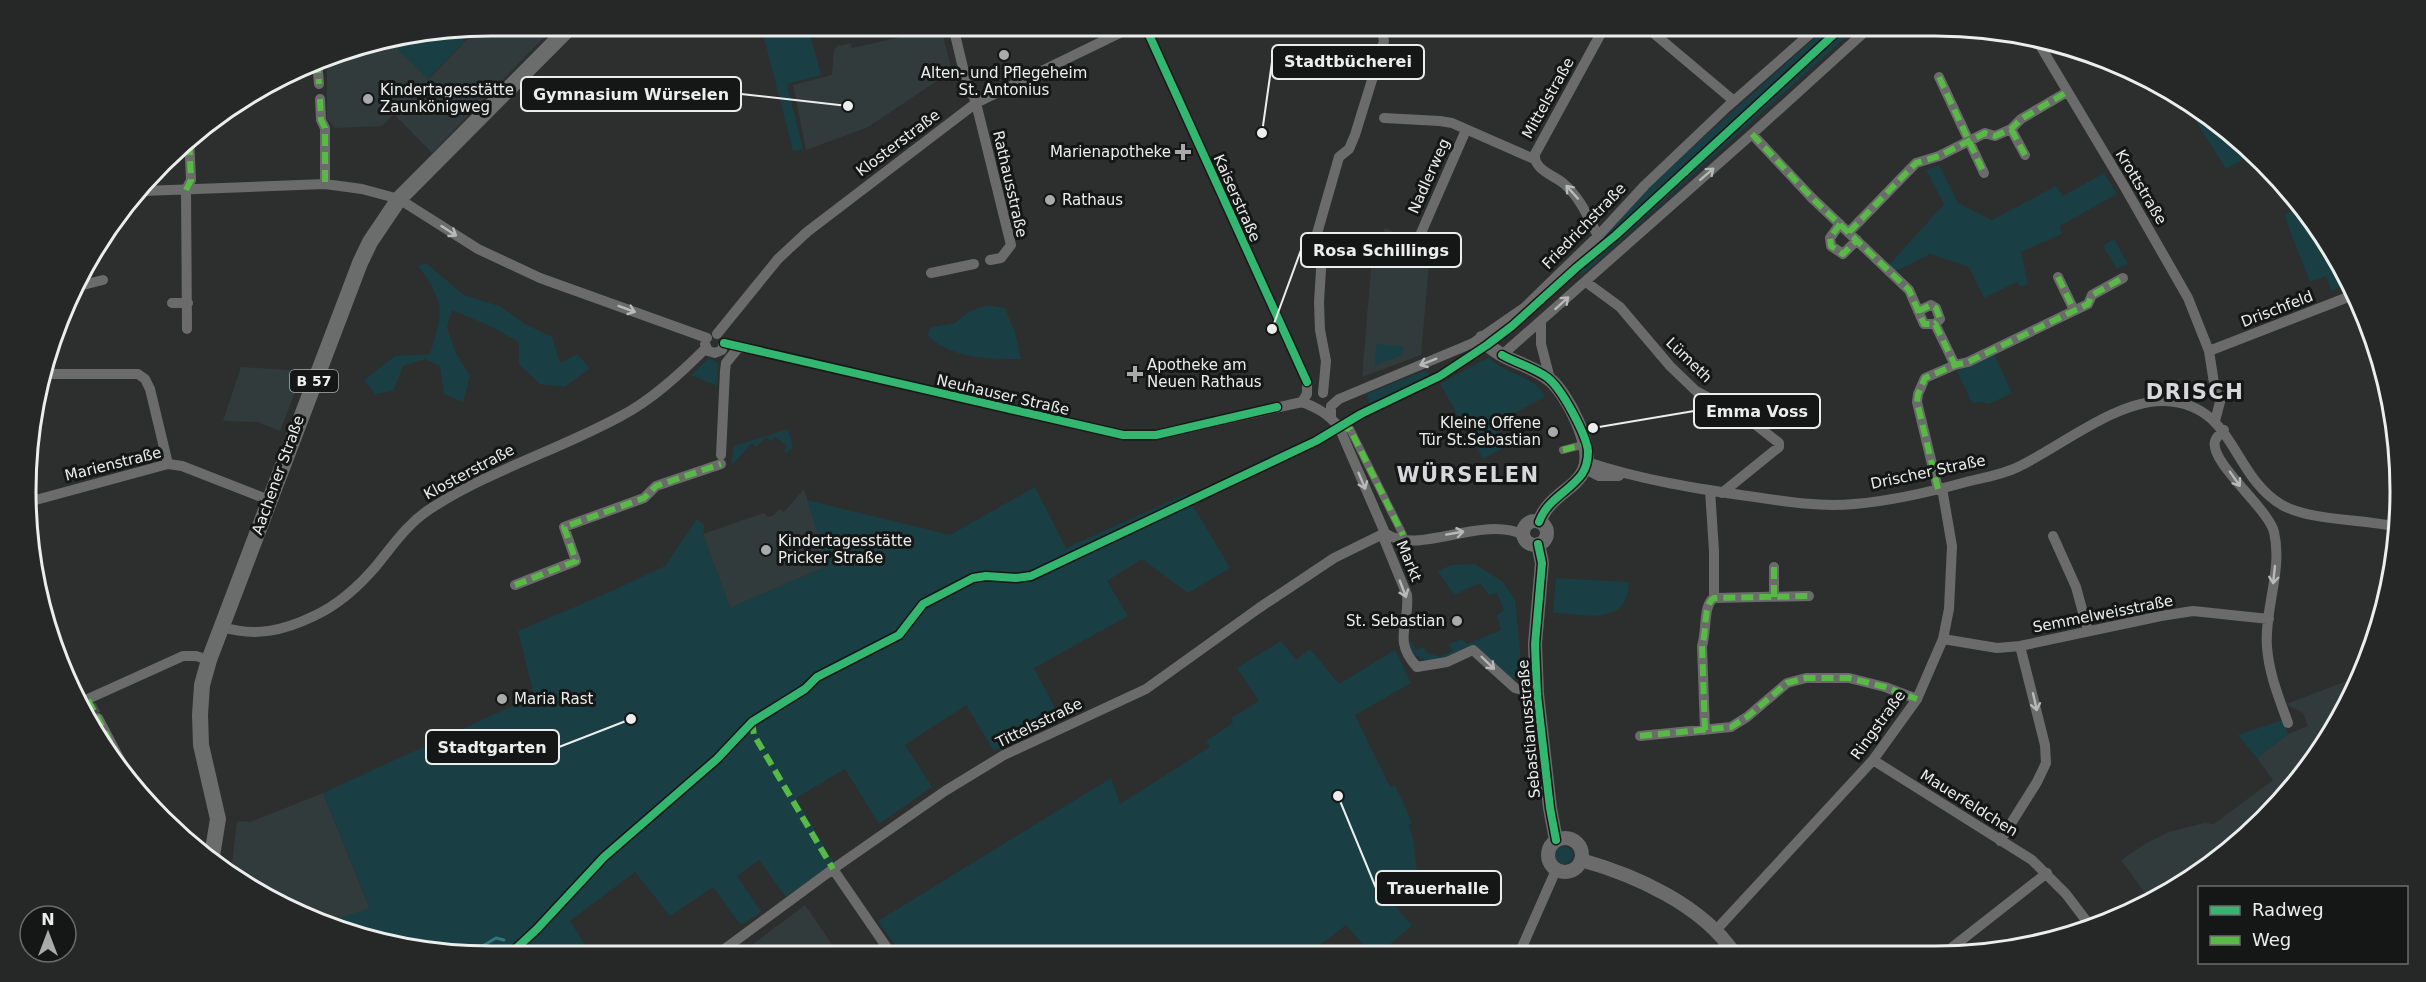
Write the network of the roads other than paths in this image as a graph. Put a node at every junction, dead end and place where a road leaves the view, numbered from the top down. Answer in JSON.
{"nodes":[{"id":1,"x":561,"y":36,"type":"edge"},
{"id":2,"x":955,"y":36,"type":"edge"},
{"id":3,"x":1113,"y":36,"type":"edge"},
{"id":4,"x":1150,"y":36,"type":"edge"},
{"id":5,"x":1383,"y":36,"type":"edge"},
{"id":6,"x":1600,"y":36,"type":"edge"},
{"id":7,"x":1657,"y":36,"type":"edge"},
{"id":8,"x":1808,"y":36,"type":"edge"},
{"id":9,"x":1860,"y":36,"type":"edge"},
{"id":10,"x":2042,"y":49,"type":"edge"},
{"id":11,"x":318,"y":71,"type":"edge"},
{"id":12,"x":1939,"y":76,"type":"dead end"},
{"id":13,"x":319,"y":84,"type":"dead end"},
{"id":14,"x":2067,"y":92,"type":"junction"},
{"id":15,"x":320,"y":99,"type":"dead end"},
{"id":16,"x":1734,"y":101,"type":"junction"},
{"id":17,"x":976,"y":103,"type":"junction"},
{"id":18,"x":1384,"y":118,"type":"dead end"},
{"id":19,"x":2011,"y":129,"type":"junction"},
{"id":20,"x":1466,"y":130,"type":"junction"},
{"id":21,"x":1752,"y":134,"type":"junction"},
{"id":22,"x":1970,"y":141,"type":"junction"},
{"id":23,"x":190,"y":150,"type":"edge"},
{"id":24,"x":2025,"y":155,"type":"dead end"},
{"id":25,"x":1534,"y":159,"type":"junction"},
{"id":26,"x":1984,"y":173,"type":"dead end"},
{"id":27,"x":325,"y":184,"type":"junction"},
{"id":28,"x":186,"y":190,"type":"junction"},
{"id":29,"x":149,"y":191,"type":"edge"},
{"id":30,"x":399,"y":199,"type":"junction"},
{"id":31,"x":1840,"y":224,"type":"junction"},
{"id":32,"x":1421,"y":233,"type":"dead end"},
{"id":33,"x":1598,"y":236,"type":"junction"},
{"id":34,"x":1853,"y":236,"type":"junction"},
{"id":35,"x":990,"y":260,"type":"dead end"},
{"id":36,"x":974,"y":264,"type":"dead end"},
{"id":37,"x":931,"y":273,"type":"dead end"},
{"id":38,"x":2058,"y":277,"type":"dead end"},
{"id":39,"x":2123,"y":278,"type":"dead end"},
{"id":40,"x":103,"y":280,"type":"dead end"},
{"id":41,"x":1586,"y":282,"type":"junction"},
{"id":42,"x":86,"y":284,"type":"edge"},
{"id":43,"x":2346,"y":298,"type":"edge"},
{"id":44,"x":172,"y":303,"type":"dead end"},
{"id":45,"x":188,"y":303,"type":"junction"},
{"id":46,"x":2074,"y":310,"type":"junction"},
{"id":47,"x":1918,"y":311,"type":"junction"},
{"id":48,"x":1541,"y":322,"type":"junction"},
{"id":49,"x":1935,"y":324,"type":"junction"},
{"id":50,"x":187,"y":329,"type":"dead end"},
{"id":51,"x":1482,"y":338,"type":"junction"},
{"id":52,"x":715,"y":343,"type":"junction"},
{"id":53,"x":739,"y":347,"type":"junction"},
{"id":54,"x":2209,"y":351,"type":"junction"},
{"id":55,"x":1502,"y":355,"type":"junction"},
{"id":56,"x":726,"y":363,"type":"junction"},
{"id":57,"x":1955,"y":364,"type":"junction"},
{"id":58,"x":52,"y":374,"type":"edge"},
{"id":59,"x":1550,"y":379,"type":"junction"},
{"id":60,"x":1306,"y":382,"type":"junction"},
{"id":61,"x":1323,"y":393,"type":"junction"},
{"id":62,"x":1339,"y":399,"type":"junction"},
{"id":63,"x":1302,"y":402,"type":"junction"},
{"id":64,"x":1331,"y":417,"type":"junction"},
{"id":65,"x":2215,"y":421,"type":"junction"},
{"id":66,"x":1339,"y":427,"type":"junction"},
{"id":67,"x":2224,"y":430,"type":"junction"},
{"id":68,"x":1586,"y":444,"type":"junction"},
{"id":69,"x":1563,"y":450,"type":"dead end"},
{"id":70,"x":168,"y":464,"type":"junction"},
{"id":71,"x":1586,"y":466,"type":"junction"},
{"id":72,"x":1940,"y":489,"type":"junction"},
{"id":73,"x":1710,"y":490,"type":"junction"},
{"id":74,"x":1722,"y":493,"type":"junction"},
{"id":75,"x":36,"y":500,"type":"edge"},
{"id":76,"x":269,"y":500,"type":"junction"},
{"id":77,"x":1539,"y":522,"type":"junction"},
{"id":78,"x":2389,"y":525,"type":"edge"},
{"id":79,"x":1383,"y":534,"type":"junction"},
{"id":80,"x":1524,"y":535,"type":"junction"},
{"id":81,"x":2053,"y":536,"type":"dead end"},
{"id":82,"x":1400,"y":537,"type":"junction"},
{"id":83,"x":1538,"y":544,"type":"junction"},
{"id":84,"x":1774,"y":567,"type":"dead end"},
{"id":85,"x":515,"y":585,"type":"dead end"},
{"id":86,"x":1809,"y":596,"type":"dead end"},
{"id":87,"x":1774,"y":597,"type":"junction"},
{"id":88,"x":1714,"y":598,"type":"junction"},
{"id":89,"x":2269,"y":619,"type":"junction"},
{"id":90,"x":222,"y":627,"type":"junction"},
{"id":91,"x":2088,"y":631,"type":"junction"},
{"id":92,"x":1943,"y":639,"type":"junction"},
{"id":93,"x":2020,"y":646,"type":"junction"},
{"id":94,"x":209,"y":660,"type":"junction"},
{"id":95,"x":1417,"y":667,"type":"joint"},
{"id":96,"x":1537,"y":694,"type":"junction"},
{"id":97,"x":1917,"y":699,"type":"junction"},
{"id":98,"x":88,"y":702,"type":"edge"},
{"id":99,"x":98,"y":718,"type":"tunnel mouth"},
{"id":100,"x":2288,"y":723,"type":"dead end"},
{"id":101,"x":104,"y":729,"type":"edge"},
{"id":102,"x":1705,"y":730,"type":"junction"},
{"id":103,"x":1640,"y":736,"type":"dead end"},
{"id":104,"x":1873,"y":760,"type":"junction"},
{"id":105,"x":1556,"y":840,"type":"junction"},
{"id":106,"x":2000,"y":841,"type":"junction"},
{"id":107,"x":213,"y":851,"type":"edge"},
{"id":108,"x":1581,"y":860,"type":"junction"},
{"id":109,"x":833,"y":869,"type":"junction"},
{"id":110,"x":1556,"y":870,"type":"junction"},
{"id":111,"x":2048,"y":873,"type":"junction"},
{"id":112,"x":2086,"y":920,"type":"edge"},
{"id":113,"x":1716,"y":929,"type":"junction"},
{"id":114,"x":1955,"y":945,"type":"edge"},
{"id":115,"x":729,"y":946,"type":"edge"},
{"id":116,"x":885,"y":946,"type":"edge"},
{"id":117,"x":1523,"y":946,"type":"edge"},
{"id":118,"x":1729,"y":946,"type":"edge"}],
"edges":[{"from":1,"to":30,"type":"main road","name":"Aachener Straße","number":"B 57"},
{"from":2,"to":17,"type":"street","name":"Rathausstraße"},
{"from":3,"to":17,"type":"street","name":"Klosterstraße"},
{"from":4,"to":60,"type":"street","name":"Kaiserstraße"},
{"from":5,"to":61,"type":"street"},
{"from":6,"to":25,"type":"street","name":"Mittelstraße"},
{"from":7,"to":16,"type":"street"},
{"from":8,"to":16,"type":"street","name":"Friedrichstraße"},
{"from":9,"to":21,"type":"street"},
{"from":10,"to":14,"type":"street","name":"Krottstraße"},
{"from":11,"to":13,"type":"street"},
{"from":12,"to":22,"type":"street"},
{"from":14,"to":19,"type":"street"},
{"from":14,"to":54,"type":"street","name":"Krottstraße"},
{"from":15,"to":27,"type":"street"},
{"from":16,"to":33,"type":"street","name":"Friedrichstraße"},
{"from":17,"to":35,"type":"street","name":"Rathausstraße"},
{"from":17,"to":52,"type":"street","name":"Klosterstraße"},
{"from":18,"to":20,"type":"street","name":"Nadlerweg"},
{"from":19,"to":22,"type":"street"},
{"from":19,"to":24,"type":"street"},
{"from":20,"to":25,"type":"street","name":"Nadlerweg"},
{"from":20,"to":32,"type":"street","name":"Nadlerweg"},
{"from":21,"to":31,"type":"street"},
{"from":41,"to":21,"type":"street","one_way":true},
{"from":22,"to":26,"type":"street"},
{"from":22,"to":34,"type":"street"},
{"from":23,"to":28,"type":"street"},
{"from":33,"to":25,"type":"street","name":"Mittelstraße","one_way":true},
{"from":27,"to":28,"type":"street","name":"Neuhauser Straße"},
{"from":27,"to":30,"type":"street","name":"Neuhauser Straße"},
{"from":28,"to":29,"type":"street","name":"Neuhauser Straße"},
{"from":28,"to":45,"type":"street"},
{"from":30,"to":52,"type":"street","name":"Neuhauser Straße","one_way":true},
{"from":30,"to":76,"type":"main road","name":"Aachener Straße","number":"B 57"},
{"from":31,"to":34,"type":"street"},
{"from":31,"to":34,"type":"street"},
{"from":33,"to":51,"type":"street","name":"Friedrichstraße"},
{"from":34,"to":47,"type":"street"},
{"from":36,"to":37,"type":"street"},
{"from":38,"to":46,"type":"street"},
{"from":39,"to":46,"type":"street","name":"Ringstraße"},
{"from":40,"to":42,"type":"street"},
{"from":48,"to":41,"type":"street","one_way":true},
{"from":41,"to":74,"type":"street","name":"Lümeth"},
{"from":43,"to":54,"type":"street","name":"Drischfeld"},
{"from":44,"to":45,"type":"street"},
{"from":45,"to":50,"type":"street"},
{"from":46,"to":57,"type":"street","name":"Ringstraße"},
{"from":47,"to":49,"type":"street"},
{"from":47,"to":49,"type":"street"},
{"from":48,"to":55,"type":"street"},
{"from":48,"to":59,"type":"street"},
{"from":49,"to":57,"type":"street"},
{"from":51,"to":55,"type":"street"},
{"from":51,"to":62,"type":"street","name":"Friedrichstraße","one_way":true},
{"from":52,"to":53,"type":"street","name":"Neuhauser Straße"},
{"from":52,"to":56,"type":"street"},
{"from":52,"to":90,"type":"street","name":"Klosterstraße"},
{"from":53,"to":56,"type":"street"},
{"from":53,"to":63,"type":"street","name":"Neuhauser Straße"},
{"from":54,"to":65,"type":"street","name":"Krottstraße"},
{"from":55,"to":59,"type":"street"},
{"from":56,"to":85,"type":"street"},
{"from":57,"to":72,"type":"street","name":"Ringstraße"},
{"from":58,"to":70,"type":"street"},
{"from":59,"to":68,"type":"street"},
{"from":60,"to":61,"type":"street"},
{"from":60,"to":63,"type":"street"},
{"from":61,"to":62,"type":"street"},
{"from":62,"to":64,"type":"street"},
{"from":63,"to":64,"type":"street","name":"Markt"},
{"from":64,"to":66,"type":"street","name":"Markt"},
{"from":65,"to":67,"type":"street","name":"Drischer Straße"},
{"from":65,"to":72,"type":"street","name":"Drischer Straße"},
{"from":66,"to":79,"type":"street","name":"Markt","one_way":true},
{"from":66,"to":82,"type":"street","name":"Markt"},
{"from":67,"to":78,"type":"street","name":"Drischer Straße"},
{"from":67,"to":89,"type":"street","one_way":true},
{"from":68,"to":69,"type":"street"},
{"from":68,"to":71,"type":"street"},
{"from":70,"to":75,"type":"street","name":"Marienstraße"},
{"from":70,"to":76,"type":"street","name":"Marienstraße"},
{"from":71,"to":73,"type":"street","name":"Drischer Straße"},
{"from":71,"to":77,"type":"street"},
{"from":72,"to":74,"type":"street","name":"Drischer Straße"},
{"from":72,"to":92,"type":"street","name":"Ringstraße"},
{"from":73,"to":74,"type":"street","name":"Drischer Straße"},
{"from":73,"to":88,"type":"street"},
{"from":76,"to":90,"type":"main road","name":"Aachener Straße","number":"B 57"},
{"from":77,"to":80,"type":"street"},
{"from":77,"to":83,"type":"street"},
{"from":79,"to":82,"type":"street","name":"Markt"},
{"from":79,"to":95,"type":"street","name":"Markt","one_way":true},
{"from":79,"to":109,"type":"street","name":"Tittelsstraße"},
{"from":82,"to":80,"type":"street","one_way":true},
{"from":80,"to":83,"type":"street"},
{"from":81,"to":91,"type":"street"},
{"from":83,"to":96,"type":"street","name":"Sebastianusstraße"},
{"from":84,"to":87,"type":"street"},
{"from":86,"to":87,"type":"street"},
{"from":87,"to":88,"type":"street"},
{"from":88,"to":102,"type":"street"},
{"from":89,"to":91,"type":"street","name":"Semmelweisstraße"},
{"from":89,"to":100,"type":"street"},
{"from":90,"to":94,"type":"main road","name":"Aachener Straße","number":"B 57"},
{"from":91,"to":93,"type":"street","name":"Semmelweisstraße"},
{"from":92,"to":93,"type":"street","name":"Semmelweisstraße"},
{"from":92,"to":97,"type":"street","name":"Ringstraße"},
{"from":93,"to":106,"type":"street","one_way":true},
{"from":94,"to":98,"type":"street"},
{"from":94,"to":107,"type":"main road","name":"Aachener Straße","number":"B 57"},
{"from":95,"to":96,"type":"street","name":"Sebastianusstraße","one_way":true},
{"from":96,"to":105,"type":"street","name":"Sebastianusstraße"},
{"from":97,"to":102,"type":"street"},
{"from":97,"to":104,"type":"street","name":"Ringstraße"},
{"from":99,"to":101,"type":"street"},
{"from":102,"to":103,"type":"street"},
{"from":104,"to":106,"type":"street","name":"Mauerfeldchen"},
{"from":104,"to":113,"type":"street","name":"Ringstraße"},
{"from":105,"to":108,"type":"street"},
{"from":105,"to":110,"type":"street"},
{"from":106,"to":111,"type":"street","name":"Mauerfeldchen"},
{"from":108,"to":110,"type":"street"},
{"from":108,"to":113,"type":"street"},
{"from":109,"to":115,"type":"street","name":"Tittelsstraße"},
{"from":109,"to":116,"type":"street"},
{"from":110,"to":117,"type":"street"},
{"from":111,"to":112,"type":"street","name":"Mauerfeldchen"},
{"from":111,"to":114,"type":"street"},
{"from":113,"to":118,"type":"street"}]}
